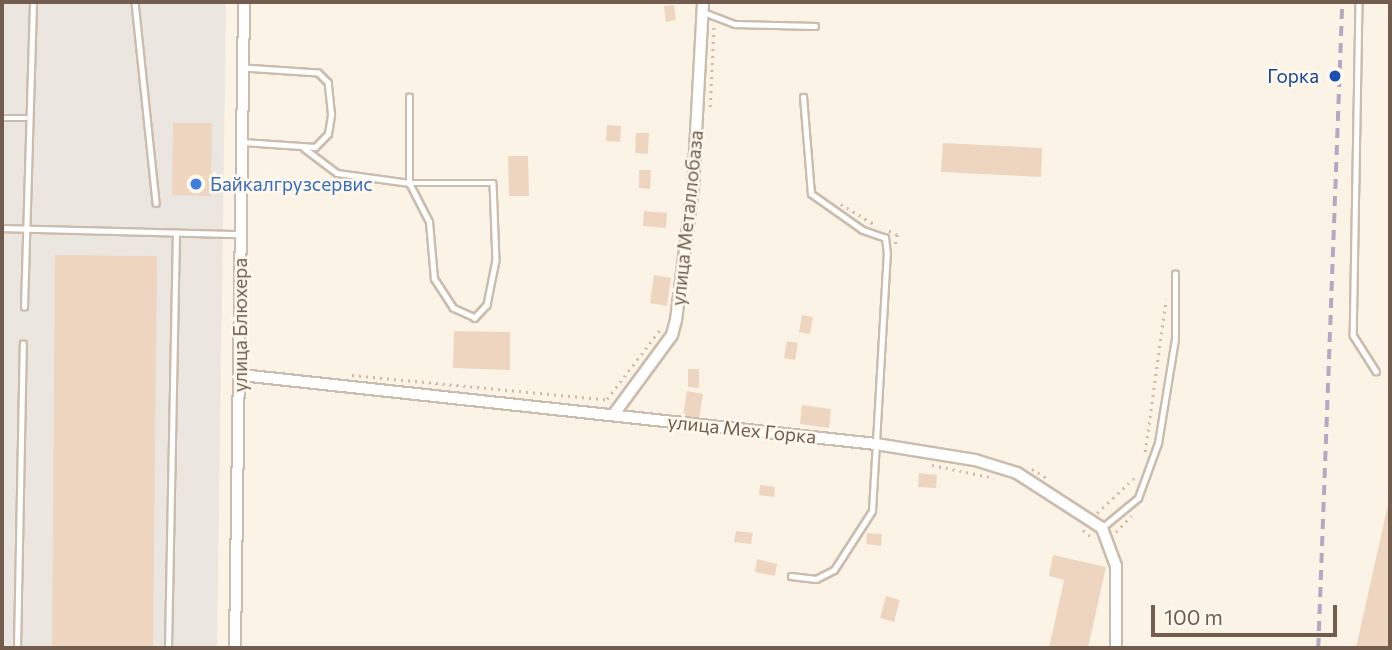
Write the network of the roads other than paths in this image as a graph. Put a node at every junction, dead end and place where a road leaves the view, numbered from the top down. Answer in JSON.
{"nodes":[{"id":1,"x":33,"y":2,"type":"edge"},
{"id":2,"x":135,"y":2,"type":"edge"},
{"id":3,"x":244,"y":2,"type":"edge"},
{"id":4,"x":703,"y":2,"type":"edge"},
{"id":5,"x":1359,"y":2,"type":"edge"},
{"id":6,"x":706,"y":13,"type":"junction"},
{"id":7,"x":816,"y":26,"type":"dead end"},
{"id":8,"x":243,"y":68,"type":"junction"},
{"id":9,"x":409,"y":97,"type":"dead end"},
{"id":10,"x":803,"y":97,"type":"dead end"},
{"id":11,"x":2,"y":118,"type":"edge"},
{"id":12,"x":26,"y":118,"type":"junction"},
{"id":13,"x":243,"y":142,"type":"junction"},
{"id":14,"x":303,"y":148,"type":"junction"},
{"id":15,"x":409,"y":183,"type":"junction"},
{"id":16,"x":156,"y":203,"type":"dead end"},
{"id":17,"x":2,"y":228,"type":"edge"},
{"id":18,"x":26,"y":229,"type":"junction"},
{"id":19,"x":240,"y":234,"type":"junction"},
{"id":20,"x":176,"y":236,"type":"junction"},
{"id":21,"x":1175,"y":274,"type":"dead end"},
{"id":22,"x":24,"y":307,"type":"dead end"},
{"id":23,"x":23,"y":344,"type":"dead end"},
{"id":24,"x":1376,"y":371,"type":"dead end"},
{"id":25,"x":241,"y":375,"type":"junction"},
{"id":26,"x":614,"y":414,"type":"junction"},
{"id":27,"x":876,"y":444,"type":"junction"},
{"id":28,"x":1106,"y":526,"type":"junction"},
{"id":29,"x":791,"y":576,"type":"dead end"},
{"id":30,"x":17,"y":648,"type":"edge"},
{"id":31,"x":168,"y":648,"type":"edge"},
{"id":32,"x":235,"y":648,"type":"edge"},
{"id":33,"x":1116,"y":648,"type":"edge"}],
"edges":[{"from":1,"to":12,"type":"lane"},
{"from":2,"to":16,"type":"lane"},
{"from":3,"to":8,"type":"street","name":"улица Блюхера"},
{"from":4,"to":6,"type":"street","name":"улица Металлобаза"},
{"from":5,"to":24,"type":"lane"},
{"from":6,"to":7,"type":"lane"},
{"from":6,"to":26,"type":"street","name":"улица Металлобаза"},
{"from":8,"to":13,"type":"street","name":"улица Блюхера"},
{"from":8,"to":14,"type":"lane"},
{"from":9,"to":15,"type":"lane"},
{"from":10,"to":27,"type":"lane"},
{"from":11,"to":12,"type":"lane"},
{"from":12,"to":18,"type":"lane"},
{"from":13,"to":14,"type":"lane"},
{"from":13,"to":19,"type":"street","name":"улица Блюхера"},
{"from":14,"to":15,"type":"lane"},
{"from":15,"to":15,"type":"lane"},
{"from":17,"to":18,"type":"lane"},
{"from":18,"to":20,"type":"lane"},
{"from":18,"to":22,"type":"lane"},
{"from":19,"to":20,"type":"lane"},
{"from":19,"to":25,"type":"street","name":"улица Блюхера"},
{"from":20,"to":31,"type":"lane"},
{"from":21,"to":28,"type":"lane"},
{"from":23,"to":30,"type":"lane"},
{"from":25,"to":26,"type":"street","name":"улица Мех Горка"},
{"from":25,"to":32,"type":"street","name":"улица Блюхера"},
{"from":26,"to":27,"type":"street","name":"улица Мех Горка"},
{"from":27,"to":28,"type":"street","name":"улица Мех Горка"},
{"from":27,"to":29,"type":"lane"},
{"from":28,"to":33,"type":"street"}]}
